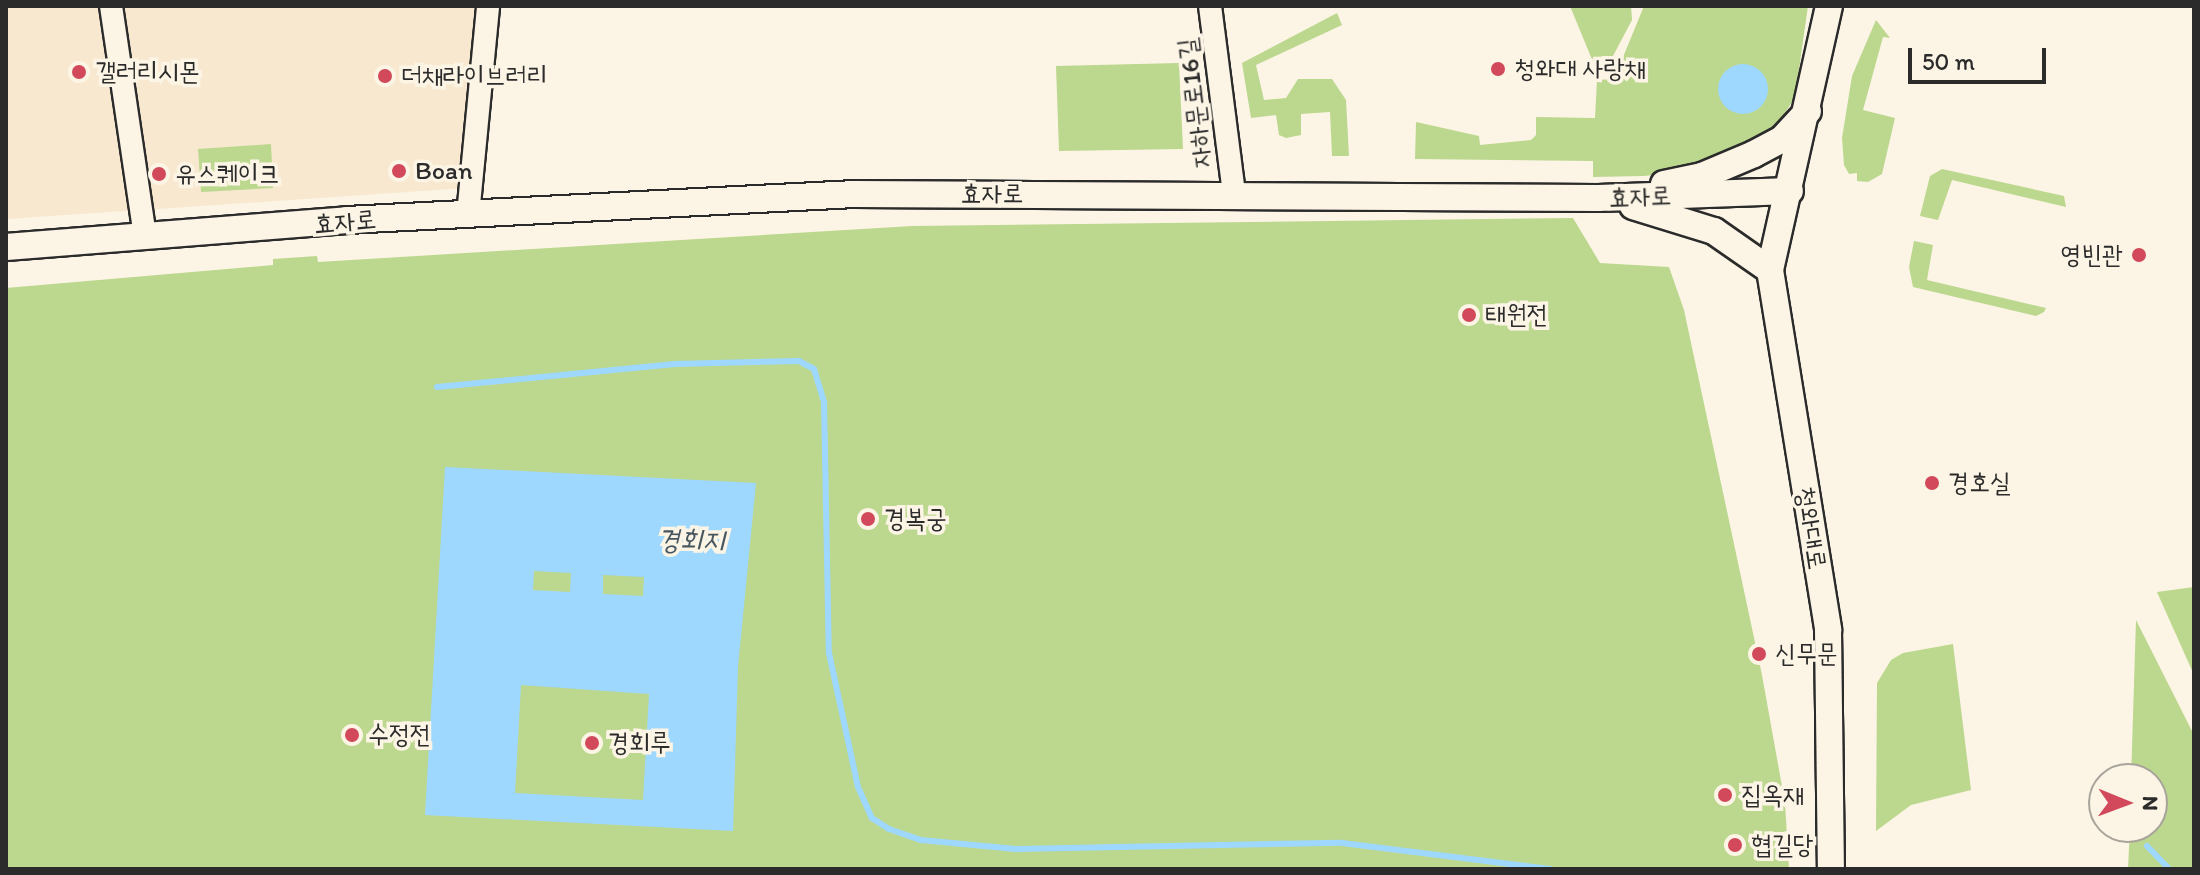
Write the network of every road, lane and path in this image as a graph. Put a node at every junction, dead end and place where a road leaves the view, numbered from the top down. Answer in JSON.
{"nodes":[{"id":1,"x":111,"y":6,"type":"edge"},
{"id":2,"x":488,"y":6,"type":"edge"},
{"id":3,"x":1210,"y":6,"type":"edge"},
{"id":4,"x":1829,"y":6,"type":"edge"},
{"id":5,"x":1810,"y":110,"type":"junction"},
{"id":6,"x":1790,"y":191,"type":"junction"},
{"id":7,"x":1234,"y":194,"type":"junction"},
{"id":8,"x":1598,"y":198,"type":"junction"},
{"id":9,"x":468,"y":215,"type":"junction"},
{"id":10,"x":145,"y":235,"type":"junction"},
{"id":11,"x":6,"y":247,"type":"edge"},
{"id":12,"x":1770,"y":270,"type":"junction"},
{"id":13,"x":1831,"y":869,"type":"edge"}],
"edges":[{"from":1,"to":10,"type":"street"},
{"from":2,"to":9,"type":"street"},
{"from":3,"to":7,"type":"street","name":"자하문로16길"},
{"from":4,"to":5,"type":"street"},
{"from":5,"to":6,"type":"street"},
{"from":5,"to":8,"type":"street"},
{"from":6,"to":8,"type":"street","name":"효자로"},
{"from":6,"to":12,"type":"street","name":"청와대로"},
{"from":7,"to":8,"type":"street","name":"효자로"},
{"from":7,"to":9,"type":"street","name":"효자로"},
{"from":8,"to":12,"type":"street"},
{"from":9,"to":10,"type":"street","name":"효자로"},
{"from":10,"to":11,"type":"street","name":"효자로"},
{"from":12,"to":13,"type":"street","name":"청와대로"}]}
